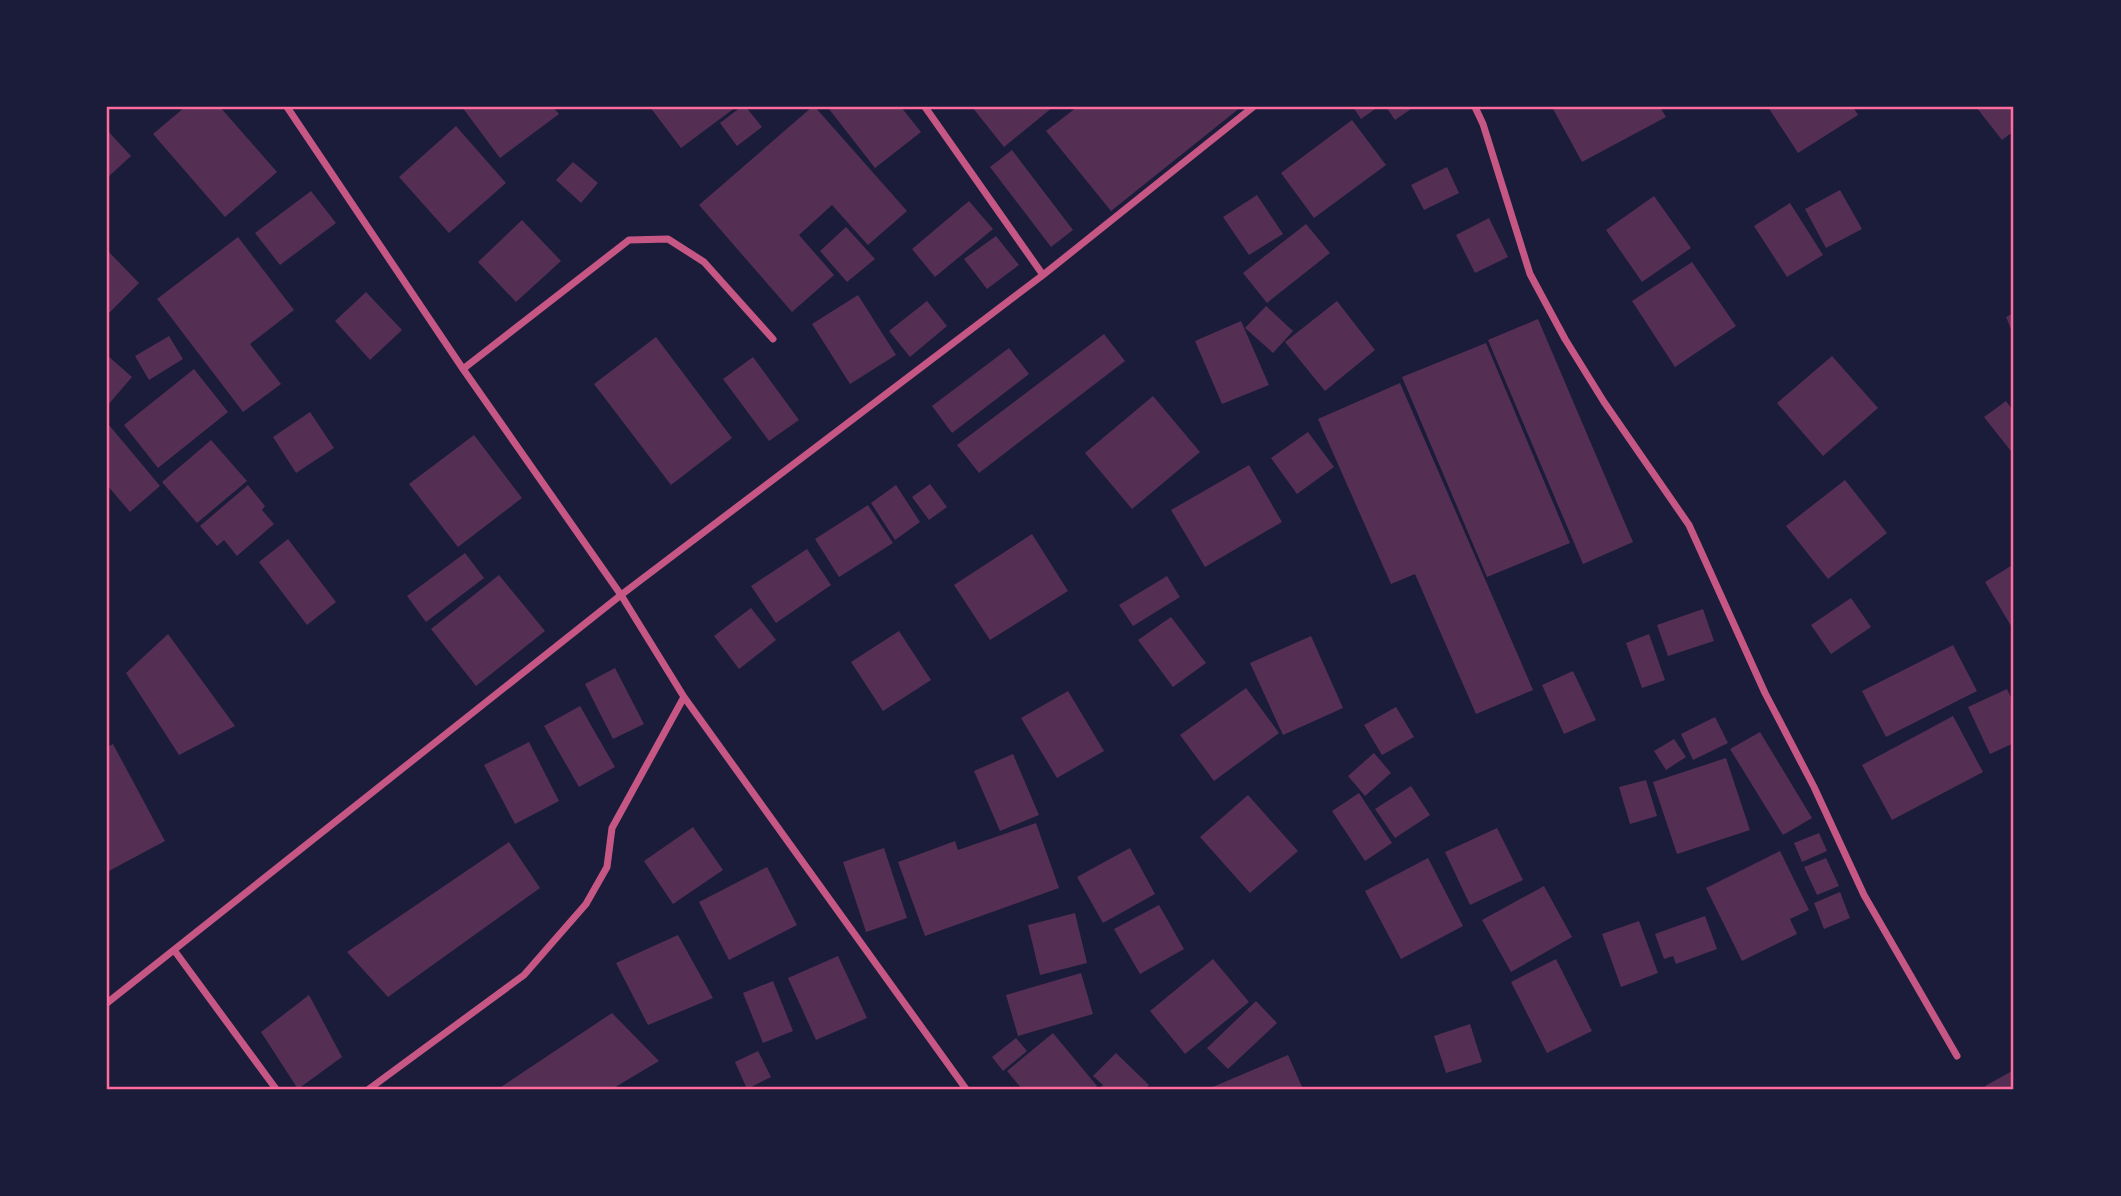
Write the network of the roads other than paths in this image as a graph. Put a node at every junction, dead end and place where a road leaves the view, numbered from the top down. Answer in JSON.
{"nodes":[{"id":1,"x":287,"y":107,"type":"edge"},
{"id":2,"x":925,"y":107,"type":"edge"},
{"id":3,"x":1253,"y":107,"type":"edge"},
{"id":4,"x":1475,"y":107,"type":"edge"},
{"id":5,"x":1044,"y":275,"type":"junction"},
{"id":6,"x":774,"y":339,"type":"dead end"},
{"id":7,"x":463,"y":369,"type":"junction"},
{"id":8,"x":621,"y":595,"type":"junction"},
{"id":9,"x":684,"y":697,"type":"junction"},
{"id":10,"x":174,"y":950,"type":"junction"},
{"id":11,"x":107,"y":1003,"type":"edge"},
{"id":12,"x":1957,"y":1056,"type":"dead end"},
{"id":13,"x":276,"y":1089,"type":"edge"},
{"id":14,"x":369,"y":1089,"type":"edge"},
{"id":15,"x":966,"y":1089,"type":"edge"}],
"edges":[{"from":1,"to":7,"type":"street"},
{"from":2,"to":5,"type":"street"},
{"from":3,"to":5,"type":"street"},
{"from":4,"to":12,"type":"street"},
{"from":5,"to":8,"type":"street"},
{"from":6,"to":7,"type":"street"},
{"from":7,"to":8,"type":"street"},
{"from":8,"to":9,"type":"street"},
{"from":8,"to":10,"type":"street"},
{"from":9,"to":14,"type":"street"},
{"from":9,"to":15,"type":"street"},
{"from":10,"to":11,"type":"street"},
{"from":10,"to":13,"type":"street"}]}
